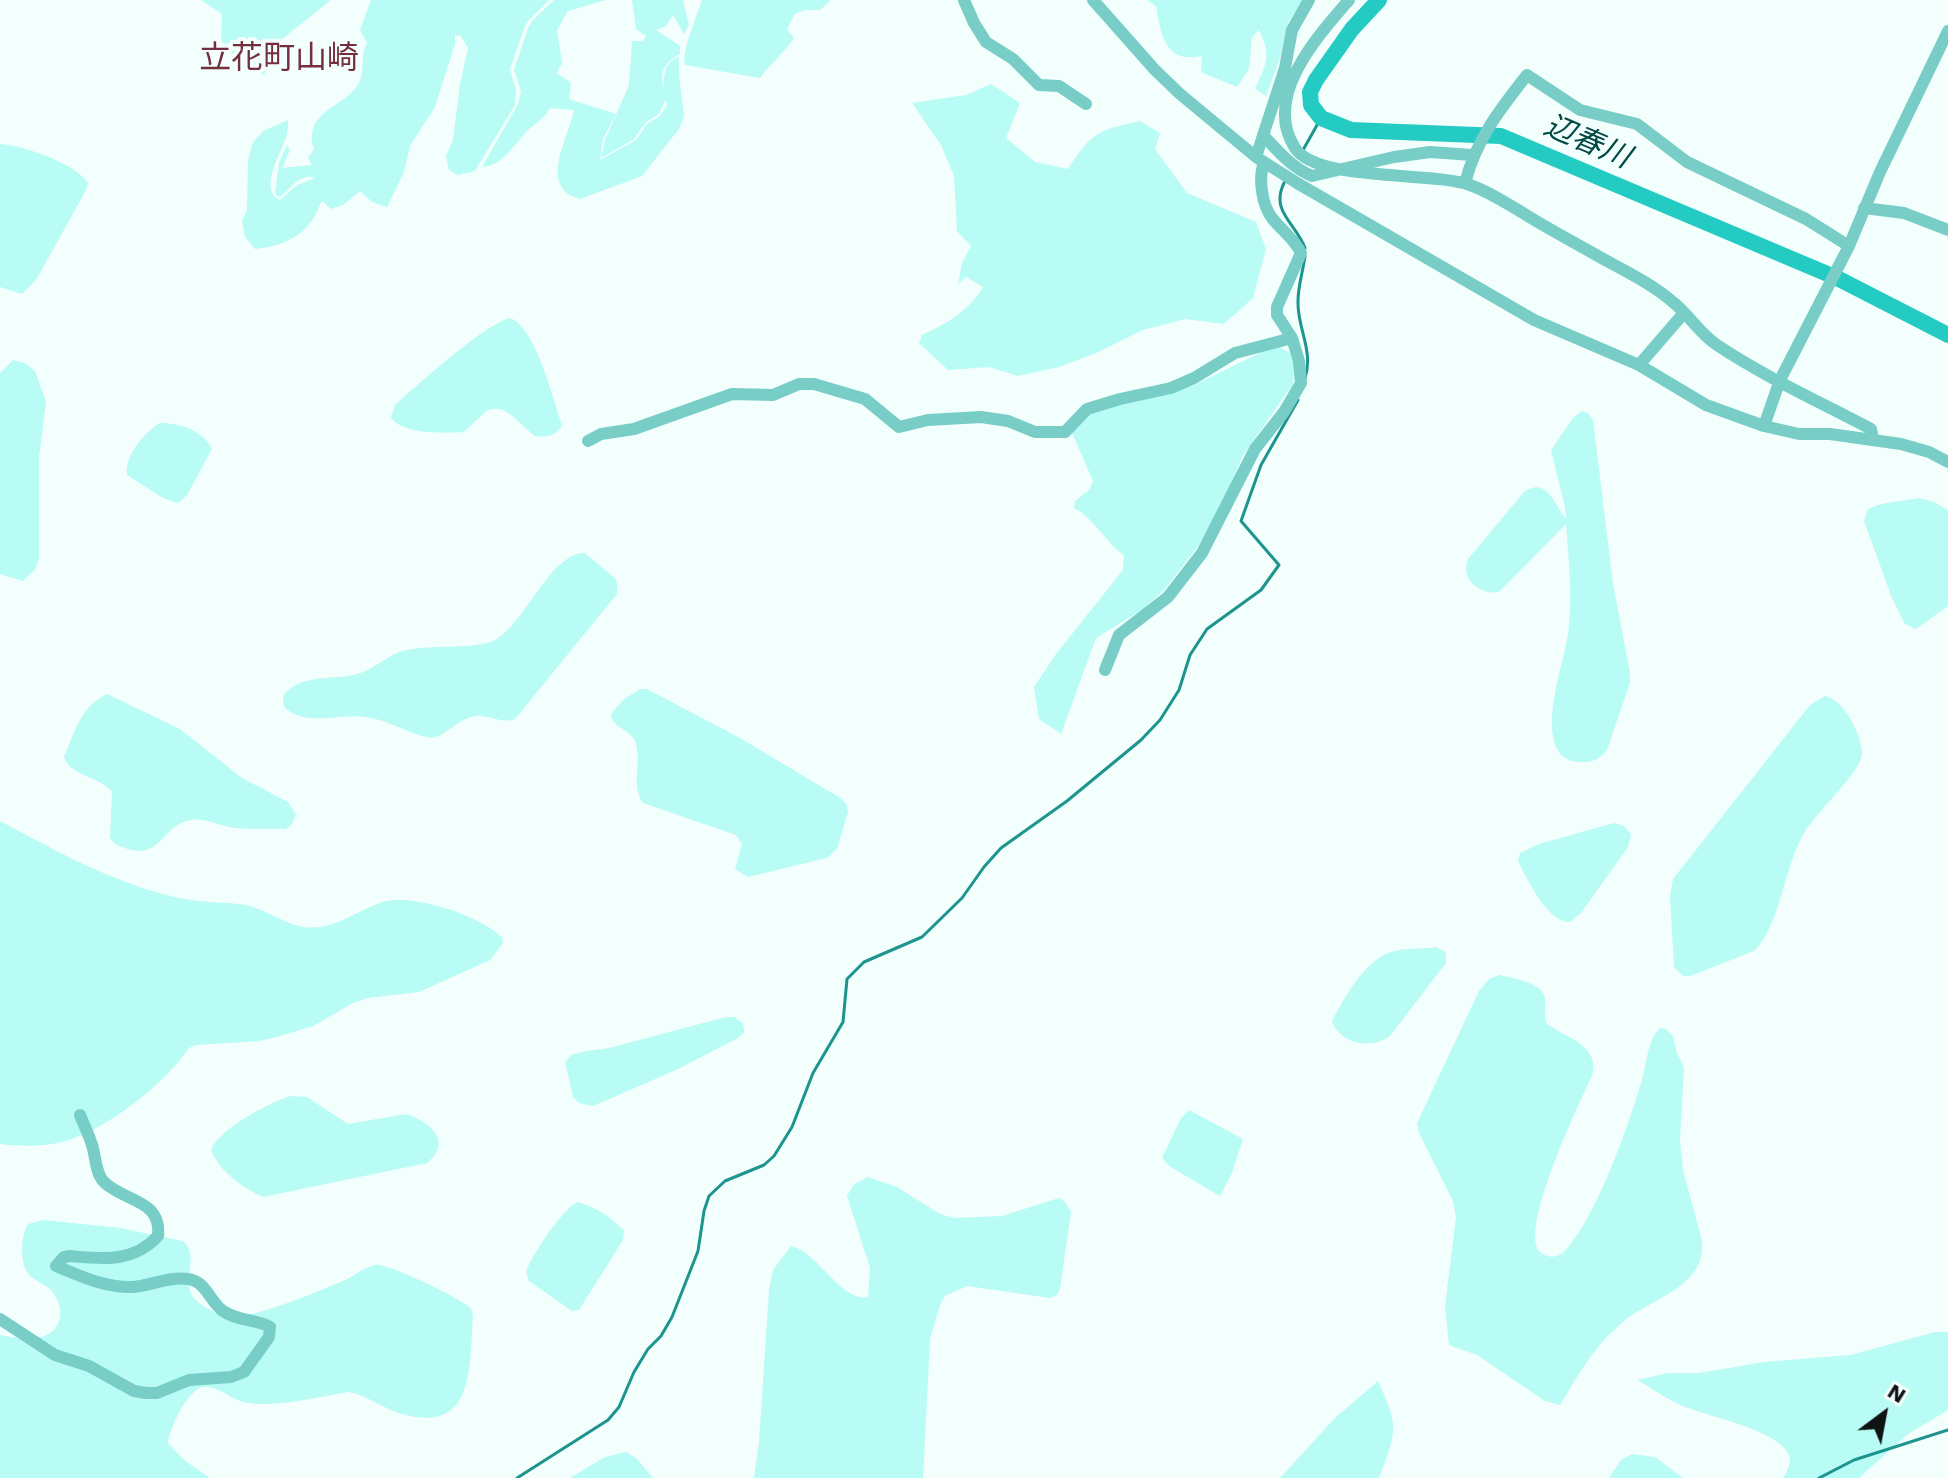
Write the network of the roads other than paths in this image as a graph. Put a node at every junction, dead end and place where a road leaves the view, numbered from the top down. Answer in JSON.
{"nodes":[{"id":1,"x":964,"y":0,"type":"edge"},
{"id":2,"x":1093,"y":0,"type":"edge"},
{"id":3,"x":1309,"y":0,"type":"edge"},
{"id":4,"x":1349,"y":0,"type":"edge"},
{"id":5,"x":1948,"y":31,"type":"edge"},
{"id":6,"x":1086,"y":104,"type":"dead end"},
{"id":7,"x":1263,"y":135,"type":"junction"},
{"id":8,"x":1474,"y":153,"type":"junction"},
{"id":9,"x":1260,"y":160,"type":"junction"},
{"id":10,"x":1340,"y":169,"type":"junction"},
{"id":11,"x":1465,"y":183,"type":"junction"},
{"id":12,"x":1864,"y":208,"type":"junction"},
{"id":13,"x":1948,"y":230,"type":"edge"},
{"id":14,"x":1849,"y":246,"type":"junction"},
{"id":15,"x":1683,"y":314,"type":"junction"},
{"id":16,"x":1292,"y":338,"type":"junction"},
{"id":17,"x":1639,"y":365,"type":"junction"},
{"id":18,"x":1780,"y":380,"type":"junction"},
{"id":19,"x":1764,"y":426,"type":"junction"},
{"id":20,"x":1873,"y":439,"type":"junction"},
{"id":21,"x":588,"y":441,"type":"dead end"},
{"id":22,"x":1948,"y":462,"type":"edge"},
{"id":23,"x":1105,"y":670,"type":"dead end"},
{"id":24,"x":80,"y":1115,"type":"dead end"},
{"id":25,"x":0,"y":1319,"type":"edge"}],
"edges":[{"from":1,"to":6,"type":"street"},
{"from":2,"to":9,"type":"street"},
{"from":3,"to":7,"type":"street"},
{"from":4,"to":10,"type":"street"},
{"from":5,"to":12,"type":"street"},
{"from":7,"to":9,"type":"street"},
{"from":7,"to":10,"type":"street"},
{"from":8,"to":10,"type":"street"},
{"from":8,"to":11,"type":"street"},
{"from":8,"to":14,"type":"street"},
{"from":9,"to":16,"type":"street"},
{"from":9,"to":17,"type":"street"},
{"from":10,"to":11,"type":"street"},
{"from":11,"to":15,"type":"street"},
{"from":12,"to":13,"type":"street"},
{"from":12,"to":14,"type":"street"},
{"from":14,"to":18,"type":"street"},
{"from":15,"to":17,"type":"street"},
{"from":15,"to":18,"type":"street"},
{"from":16,"to":21,"type":"street"},
{"from":16,"to":23,"type":"street"},
{"from":17,"to":19,"type":"street"},
{"from":18,"to":19,"type":"street"},
{"from":18,"to":20,"type":"street"},
{"from":19,"to":20,"type":"street"},
{"from":20,"to":22,"type":"street"},
{"from":24,"to":25,"type":"street"}]}
